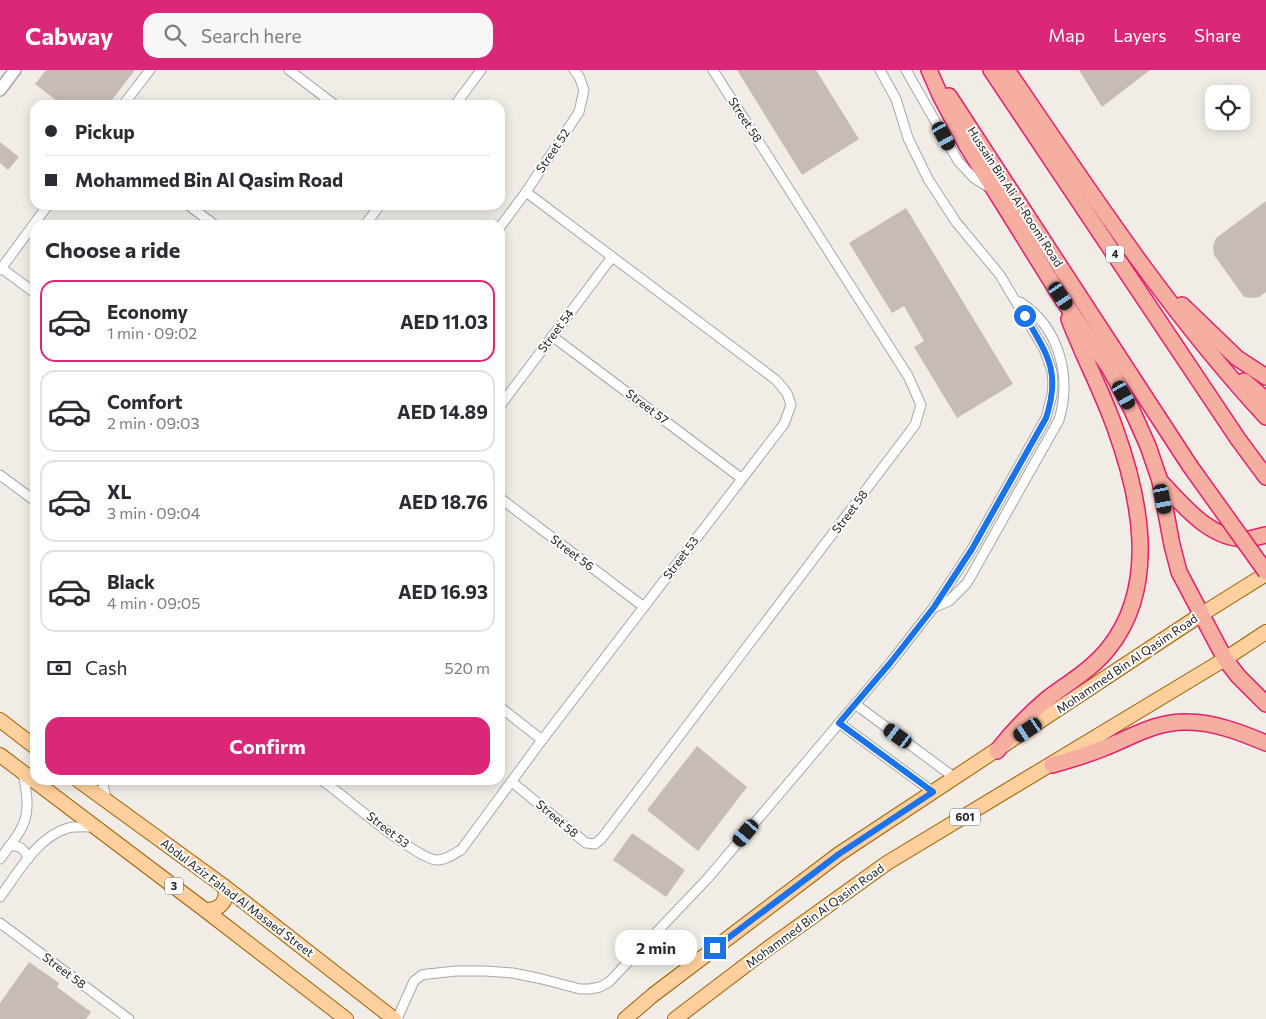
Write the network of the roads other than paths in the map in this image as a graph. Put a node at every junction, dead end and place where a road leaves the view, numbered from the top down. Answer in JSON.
{"nodes":[{"id":1,"x":15,"y":70,"type":"edge"},
{"id":2,"x":150,"y":70,"type":"edge"},
{"id":3,"x":288,"y":70,"type":"edge"},
{"id":4,"x":481,"y":70,"type":"edge"},
{"id":5,"x":574,"y":70,"type":"edge"},
{"id":6,"x":713,"y":70,"type":"edge"},
{"id":7,"x":880,"y":70,"type":"edge"},
{"id":8,"x":906,"y":70,"type":"edge"},
{"id":9,"x":930,"y":70,"type":"edge"},
{"id":10,"x":991,"y":70,"type":"edge"},
{"id":11,"x":1007,"y":70,"type":"edge"},
{"id":12,"x":0,"y":90,"type":"edge"},
{"id":13,"x":127,"y":100,"type":"edge"},
{"id":14,"x":328,"y":100,"type":"edge"},
{"id":15,"x":459,"y":100,"type":"edge"},
{"id":16,"x":526,"y":192,"type":"junction"},
{"id":17,"x":996,"y":192,"type":"junction"},
{"id":18,"x":195,"y":210,"type":"edge"},
{"id":19,"x":208,"y":220,"type":"edge"},
{"id":20,"x":505,"y":220,"type":"edge"},
{"id":21,"x":30,"y":230,"type":"edge"},
{"id":22,"x":612,"y":256,"type":"junction"},
{"id":23,"x":1134,"y":256,"type":"junction"},
{"id":24,"x":1,"y":269,"type":"edge"},
{"id":25,"x":30,"y":289,"type":"edge"},
{"id":26,"x":1061,"y":296,"type":"junction"},
{"id":27,"x":1016,"y":300,"type":"junction"},
{"id":28,"x":552,"y":336,"type":"junction"},
{"id":29,"x":1203,"y":343,"type":"junction"},
{"id":30,"x":1266,"y":377,"type":"edge"},
{"id":31,"x":505,"y":399,"type":"edge"},
{"id":32,"x":1266,"y":400,"type":"edge"},
{"id":33,"x":1266,"y":417,"type":"edge"},
{"id":34,"x":0,"y":475,"type":"edge"},
{"id":35,"x":742,"y":478,"type":"junction"},
{"id":36,"x":1266,"y":478,"type":"edge"},
{"id":37,"x":1160,"y":481,"type":"junction"},
{"id":38,"x":30,"y":497,"type":"edge"},
{"id":39,"x":505,"y":502,"type":"edge"},
{"id":40,"x":1266,"y":535,"type":"edge"},
{"id":41,"x":1266,"y":573,"type":"edge"},
{"id":42,"x":644,"y":607,"type":"junction"},
{"id":43,"x":934,"y":607,"type":"junction"},
{"id":44,"x":1202,"y":614,"type":"junction"},
{"id":45,"x":1266,"y":632,"type":"edge"},
{"id":46,"x":1225,"y":660,"type":"junction"},
{"id":47,"x":855,"y":704,"type":"junction"},
{"id":48,"x":1266,"y":704,"type":"edge"},
{"id":49,"x":505,"y":711,"type":"edge"},
{"id":50,"x":0,"y":720,"type":"edge"},
{"id":51,"x":839,"y":723,"type":"junction"},
{"id":52,"x":542,"y":740,"type":"junction"},
{"id":53,"x":30,"y":743,"type":"edge"},
{"id":54,"x":1266,"y":743,"type":"edge"},
{"id":55,"x":997,"y":750,"type":"junction"},
{"id":56,"x":0,"y":755,"type":"edge"},
{"id":57,"x":1052,"y":764,"type":"junction"},
{"id":58,"x":23,"y":772,"type":"junction"},
{"id":59,"x":30,"y":777,"type":"edge"},
{"id":60,"x":955,"y":778,"type":"junction"},
{"id":61,"x":512,"y":782,"type":"junction"},
{"id":62,"x":40,"y":785,"type":"edge"},
{"id":63,"x":85,"y":785,"type":"edge"},
{"id":64,"x":103,"y":785,"type":"edge"},
{"id":65,"x":329,"y":785,"type":"edge"},
{"id":66,"x":933,"y":792,"type":"junction"},
{"id":67,"x":107,"y":802,"type":"junction"},
{"id":68,"x":96,"y":827,"type":"junction"},
{"id":69,"x":9,"y":846,"type":"junction"},
{"id":70,"x":0,"y":859,"type":"edge"},
{"id":71,"x":28,"y":860,"type":"junction"},
{"id":72,"x":225,"y":887,"type":"junction"},
{"id":73,"x":0,"y":897,"type":"edge"},
{"id":74,"x":205,"y":910,"type":"junction"},
{"id":75,"x":0,"y":923,"type":"edge"},
{"id":76,"x":129,"y":1019,"type":"edge"},
{"id":77,"x":346,"y":1019,"type":"edge"},
{"id":78,"x":395,"y":1019,"type":"edge"},
{"id":79,"x":625,"y":1019,"type":"edge"},
{"id":80,"x":675,"y":1019,"type":"edge"}],
"edges":[{"from":1,"to":12,"type":"street"},
{"from":2,"to":13,"type":"street"},
{"from":3,"to":14,"type":"street"},
{"from":4,"to":15,"type":"street"},
{"from":5,"to":16,"type":"street","name":"Street 52"},
{"from":6,"to":61,"type":"street","name":"Street 58"},
{"from":7,"to":27,"type":"street"},
{"from":8,"to":17,"type":"street"},
{"from":9,"to":17,"type":"highway"},
{"from":9,"to":41,"type":"highway","name":"Hussain Bin Ali Al-Roomi Road","bridge":true},
{"from":10,"to":36,"type":"highway","number":"4"},
{"from":11,"to":23,"type":"highway"},
{"from":16,"to":20,"type":"street","name":"Street 52"},
{"from":16,"to":22,"type":"street","name":"Street 53"},
{"from":17,"to":26,"type":"highway"},
{"from":18,"to":19,"type":"street"},
{"from":21,"to":24,"type":"street"},
{"from":22,"to":28,"type":"street","name":"Street 54"},
{"from":22,"to":35,"type":"street","name":"Street 53"},
{"from":23,"to":29,"type":"highway"},
{"from":23,"to":30,"type":"highway"},
{"from":24,"to":25,"type":"street"},
{"from":26,"to":37,"type":"highway"},
{"from":26,"to":55,"type":"highway"},
{"from":27,"to":43,"type":"street"},
{"from":27,"to":43,"type":"street"},
{"from":28,"to":31,"type":"street","name":"Street 54"},
{"from":28,"to":35,"type":"street","name":"Street 57"},
{"from":29,"to":32,"type":"highway"},
{"from":29,"to":33,"type":"highway"},
{"from":34,"to":38,"type":"street"},
{"from":35,"to":42,"type":"street","name":"Street 53"},
{"from":37,"to":40,"type":"highway"},
{"from":37,"to":44,"type":"highway"},
{"from":39,"to":42,"type":"street","name":"Street 56"},
{"from":41,"to":44,"type":"main road","name":"Mohammed Bin Al Qasim Road"},
{"from":42,"to":52,"type":"street","name":"Street 53"},
{"from":43,"to":47,"type":"street"},
{"from":44,"to":46,"type":"highway"},
{"from":44,"to":55,"type":"main road","name":"Mohammed Bin Al Qasim Road"},
{"from":45,"to":46,"type":"main road","name":"Mohammed Bin Al Qasim Road","number":"601"},
{"from":46,"to":48,"type":"highway"},
{"from":46,"to":57,"type":"main road","name":"Mohammed Bin Al Qasim Road","number":"601"},
{"from":47,"to":51,"type":"street"},
{"from":47,"to":60,"type":"street"},
{"from":49,"to":52,"type":"street"},
{"from":50,"to":53,"type":"main road"},
{"from":51,"to":66,"type":"street"},
{"from":51,"to":78,"type":"street"},
{"from":52,"to":61,"type":"street","name":"Street 53"},
{"from":54,"to":57,"type":"highway"},
{"from":55,"to":60,"type":"main road","name":"Mohammed Bin Al Qasim Road"},
{"from":56,"to":58,"type":"main road","number":"3"},
{"from":57,"to":80,"type":"main road","name":"Mohammed Bin Al Qasim Road","number":"601"},
{"from":58,"to":59,"type":"main road","number":"3"},
{"from":58,"to":69,"type":"street"},
{"from":60,"to":66,"type":"main road","name":"Mohammed Bin Al Qasim Road"},
{"from":61,"to":65,"type":"street","name":"Street 53"},
{"from":62,"to":68,"type":"main road","number":"3"},
{"from":63,"to":67,"type":"main road","name":"Abdul Aziz Fahad Al Masaed Street","number":"3"},
{"from":64,"to":67,"type":"street"},
{"from":66,"to":79,"type":"main road","name":"Mohammed Bin Al Qasim Road"},
{"from":67,"to":72,"type":"main road","name":"Abdul Aziz Fahad Al Masaed Street","number":"3"},
{"from":68,"to":71,"type":"street"},
{"from":68,"to":74,"type":"main road","number":"3"},
{"from":69,"to":70,"type":"street"},
{"from":69,"to":71,"type":"street"},
{"from":71,"to":73,"type":"street"},
{"from":72,"to":74,"type":"main road"},
{"from":72,"to":78,"type":"main road","name":"Abdul Aziz Fahad Al Masaed Street","number":"3"},
{"from":74,"to":77,"type":"main road","number":"3"},
{"from":75,"to":76,"type":"street","name":"Street 58"}]}
